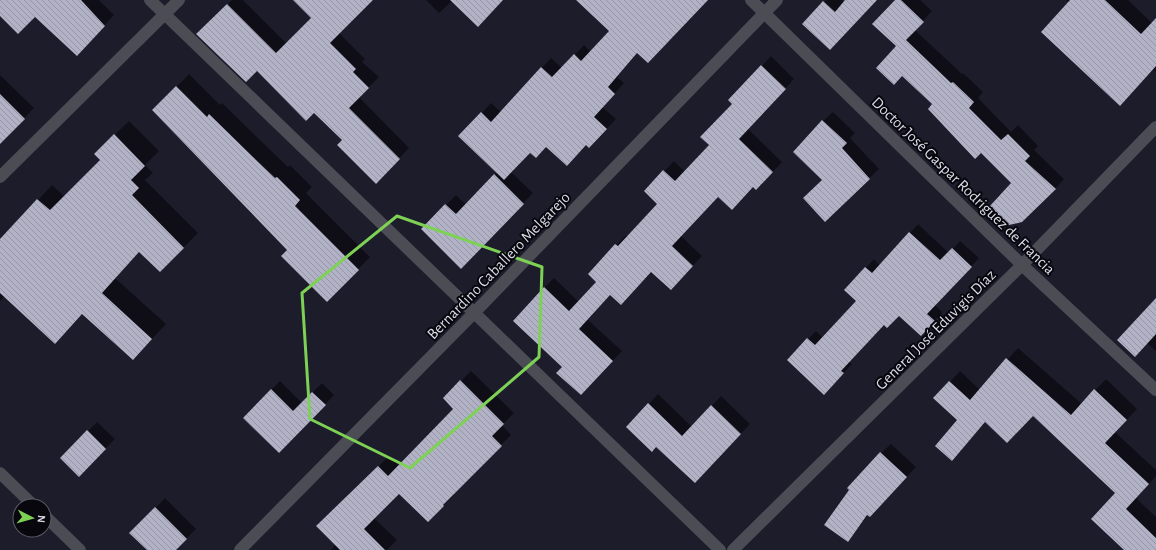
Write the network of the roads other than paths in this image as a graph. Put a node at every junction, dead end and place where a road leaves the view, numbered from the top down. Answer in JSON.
{"nodes":[{"id":1,"x":150,"y":0,"type":"edge"},
{"id":2,"x":179,"y":0,"type":"edge"},
{"id":3,"x":751,"y":0,"type":"edge"},
{"id":4,"x":777,"y":0,"type":"edge"},
{"id":5,"x":764,"y":13,"type":"junction"},
{"id":6,"x":164,"y":14,"type":"junction"},
{"id":7,"x":1156,"y":127,"type":"edge"},
{"id":8,"x":0,"y":177,"type":"edge"},
{"id":9,"x":1022,"y":265,"type":"junction"},
{"id":10,"x":474,"y":313,"type":"junction"},
{"id":11,"x":1156,"y":390,"type":"edge"},
{"id":12,"x":0,"y":473,"type":"edge"},
{"id":13,"x":26,"y":498,"type":"edge"},
{"id":14,"x":52,"y":523,"type":"edge"},
{"id":15,"x":80,"y":550,"type":"edge"},
{"id":16,"x":240,"y":550,"type":"edge"},
{"id":17,"x":720,"y":550,"type":"edge"},
{"id":18,"x":733,"y":550,"type":"edge"}],
"edges":[{"from":1,"to":6,"type":"street"},
{"from":2,"to":6,"type":"street"},
{"from":3,"to":5,"type":"street","name":"Doctor José Gaspar Rodriguez de Francia"},
{"from":4,"to":5,"type":"street","name":"Bernardino Caballero Melgarejo"},
{"from":5,"to":9,"type":"street","name":"Doctor José Gaspar Rodriguez de Francia"},
{"from":5,"to":10,"type":"street","name":"Bernardino Caballero Melgarejo"},
{"from":6,"to":8,"type":"street"},
{"from":6,"to":10,"type":"street"},
{"from":7,"to":9,"type":"street","name":"General José Eduvigis Díaz"},
{"from":9,"to":11,"type":"street","name":"Doctor José Gaspar Rodriguez de Francia"},
{"from":9,"to":18,"type":"street","name":"General José Eduvigis Díaz"},
{"from":10,"to":16,"type":"street","name":"Bernardino Caballero Melgarejo"},
{"from":10,"to":17,"type":"street"},
{"from":12,"to":13,"type":"street"},
{"from":14,"to":15,"type":"street"}]}
